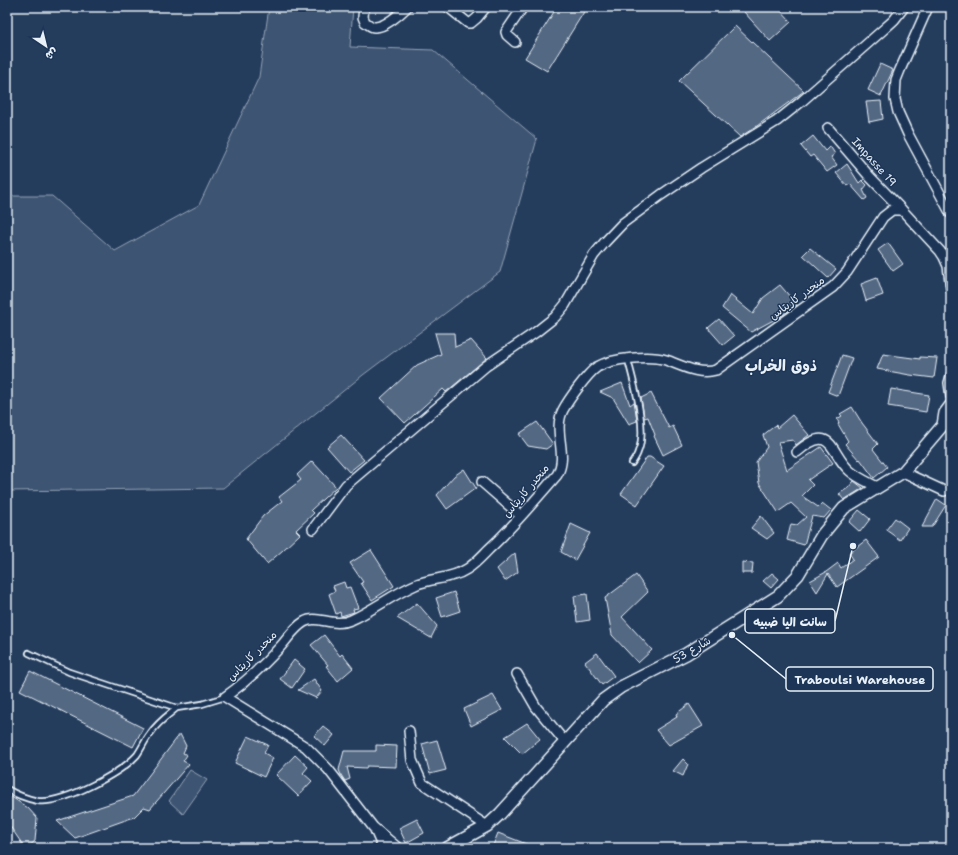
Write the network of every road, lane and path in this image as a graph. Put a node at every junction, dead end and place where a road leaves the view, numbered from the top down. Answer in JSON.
{"nodes":[{"id":1,"x":364,"y":7,"type":"edge"},
{"id":2,"x":407,"y":7,"type":"edge"},
{"id":3,"x":448,"y":7,"type":"edge"},
{"id":4,"x":486,"y":7,"type":"edge"},
{"id":5,"x":523,"y":7,"type":"edge"},
{"id":6,"x":904,"y":7,"type":"edge"},
{"id":7,"x":928,"y":7,"type":"edge"},
{"id":8,"x":515,"y":42,"type":"dead end"},
{"id":9,"x":828,"y":128,"type":"dead end"},
{"id":10,"x":902,"y":210,"type":"junction"},
{"id":11,"x":951,"y":214,"type":"edge"},
{"id":12,"x":951,"y":289,"type":"edge"},
{"id":13,"x":628,"y":360,"type":"junction"},
{"id":14,"x":951,"y":376,"type":"edge"},
{"id":15,"x":951,"y":397,"type":"edge"},
{"id":16,"x":951,"y":405,"type":"edge"},
{"id":17,"x":947,"y":422,"type":"edge"},
{"id":18,"x":798,"y":452,"type":"dead end"},
{"id":19,"x":632,"y":463,"type":"dead end"},
{"id":20,"x":903,"y":472,"type":"junction"},
{"id":21,"x":482,"y":482,"type":"dead end"},
{"id":22,"x":877,"y":488,"type":"junction"},
{"id":23,"x":944,"y":491,"type":"dead end"},
{"id":24,"x":521,"y":516,"type":"junction"},
{"id":25,"x":313,"y":529,"type":"dead end"},
{"id":26,"x":29,"y":653,"type":"dead end"},
{"id":27,"x":517,"y":674,"type":"dead end"},
{"id":28,"x":226,"y":697,"type":"junction"},
{"id":29,"x":176,"y":708,"type":"junction"},
{"id":30,"x":409,"y":731,"type":"dead end"},
{"id":31,"x":565,"y":742,"type":"junction"},
{"id":32,"x":7,"y":788,"type":"edge"},
{"id":33,"x":487,"y":826,"type":"junction"},
{"id":34,"x":373,"y":827,"type":"junction"},
{"id":35,"x":383,"y":848,"type":"edge"},
{"id":36,"x":398,"y":848,"type":"edge"},
{"id":37,"x":447,"y":848,"type":"edge"}],
"edges":[{"from":1,"to":2,"type":"street"},
{"from":3,"to":4,"type":"street"},
{"from":5,"to":8,"type":"street"},
{"from":6,"to":25,"type":"street"},
{"from":7,"to":11,"type":"street"},
{"from":9,"to":10,"type":"street","name":"Impasse 19"},
{"from":10,"to":12,"type":"street"},
{"from":10,"to":13,"type":"street","name":"منحدر كاريتاس"},
{"from":13,"to":19,"type":"lane"},
{"from":13,"to":24,"type":"street","name":"منحدر كاريتاس"},
{"from":14,"to":15,"type":"street"},
{"from":16,"to":17,"type":"street","name":"شارع 53"},
{"from":17,"to":20,"type":"street","name":"شارع 53"},
{"from":18,"to":22,"type":"street"},
{"from":20,"to":22,"type":"street","name":"شارع 53"},
{"from":20,"to":23,"type":"street"},
{"from":21,"to":24,"type":"street"},
{"from":22,"to":31,"type":"street","name":"شارع 53"},
{"from":24,"to":28,"type":"street","name":"منحدر كاريتاس"},
{"from":26,"to":29,"type":"lane"},
{"from":27,"to":31,"type":"street"},
{"from":28,"to":29,"type":"lane"},
{"from":28,"to":34,"type":"street"},
{"from":29,"to":32,"type":"lane"},
{"from":30,"to":33,"type":"street"},
{"from":31,"to":33,"type":"street","name":"شارع 53"},
{"from":33,"to":37,"type":"street","name":"شارع 53"},
{"from":34,"to":35,"type":"street"},
{"from":34,"to":36,"type":"street"}]}
